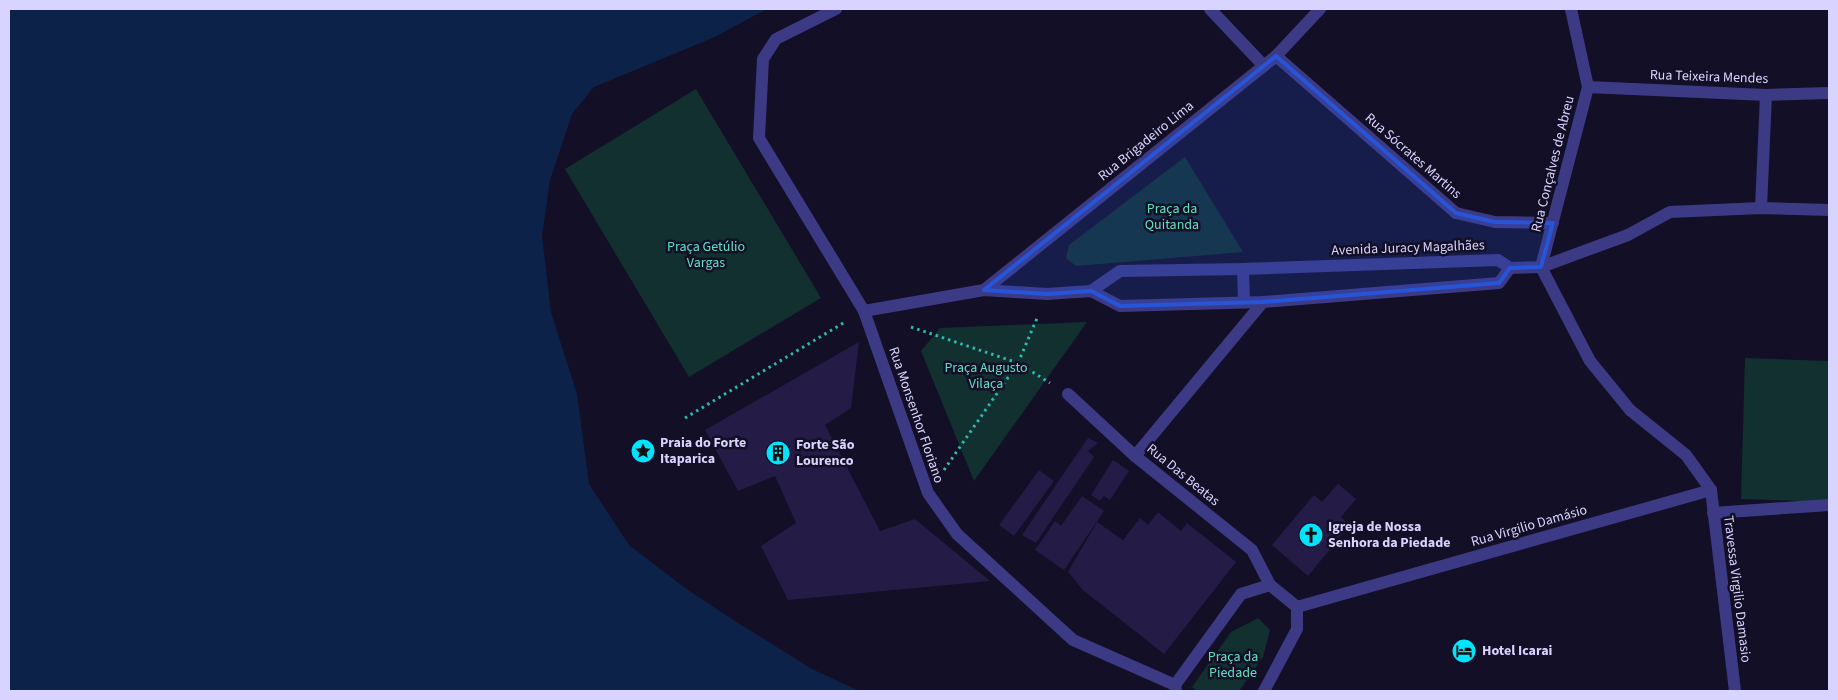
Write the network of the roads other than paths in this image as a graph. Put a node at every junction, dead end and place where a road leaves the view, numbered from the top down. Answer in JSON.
{"nodes":[{"id":1,"x":836,"y":9,"type":"edge"},
{"id":2,"x":1210,"y":9,"type":"edge"},
{"id":3,"x":1320,"y":9,"type":"edge"},
{"id":4,"x":1572,"y":9,"type":"edge"},
{"id":5,"x":1276,"y":56,"type":"junction"},
{"id":6,"x":1264,"y":66,"type":"junction"},
{"id":7,"x":1588,"y":87,"type":"junction"},
{"id":8,"x":1829,"y":93,"type":"edge"},
{"id":9,"x":1766,"y":95,"type":"junction"},
{"id":10,"x":1761,"y":208,"type":"junction"},
{"id":11,"x":1829,"y":210,"type":"edge"},
{"id":12,"x":1553,"y":223,"type":"junction"},
{"id":13,"x":1541,"y":267,"type":"junction"},
{"id":14,"x":1510,"y":268,"type":"junction"},
{"id":15,"x":1243,"y":269,"type":"junction"},
{"id":16,"x":984,"y":290,"type":"junction"},
{"id":17,"x":1091,"y":291,"type":"junction"},
{"id":18,"x":1244,"y":302,"type":"junction"},
{"id":19,"x":1263,"y":302,"type":"junction"},
{"id":20,"x":864,"y":311,"type":"junction"},
{"id":21,"x":1068,"y":394,"type":"road end"},
{"id":22,"x":1135,"y":456,"type":"junction"},
{"id":23,"x":1711,"y":490,"type":"junction"},
{"id":24,"x":1829,"y":505,"type":"edge"},
{"id":25,"x":1713,"y":513,"type":"junction"},
{"id":26,"x":1270,"y":586,"type":"junction"},
{"id":27,"x":1297,"y":607,"type":"junction"},
{"id":28,"x":1175,"y":688,"type":"edge"},
{"id":29,"x":1264,"y":691,"type":"edge"},
{"id":30,"x":1735,"y":691,"type":"edge"}],
"edges":[{"from":1,"to":20,"type":"street","name":"Rua Monsenhor Floriano"},
{"from":2,"to":6,"type":"street"},
{"from":3,"to":5,"type":"street","name":"Rua Brigadeiro Lima"},
{"from":4,"to":7,"type":"street","name":"Rua Conçalves de Abreu"},
{"from":5,"to":6,"type":"street","name":"Rua Brigadeiro Lima"},
{"from":5,"to":12,"type":"street","name":"Rua Sócrates Martins"},
{"from":6,"to":16,"type":"street","name":"Rua Brigadeiro Lima"},
{"from":7,"to":9,"type":"street","name":"Rua Teixeira Mendes"},
{"from":7,"to":12,"type":"street","name":"Rua Conçalves de Abreu"},
{"from":8,"to":9,"type":"street","name":"Rua Teixeira Mendes"},
{"from":9,"to":10,"type":"street"},
{"from":10,"to":11,"type":"street"},
{"from":10,"to":13,"type":"street"},
{"from":12,"to":13,"type":"street","name":"Rua Conçalves de Abreu"},
{"from":13,"to":14,"type":"street"},
{"from":13,"to":23,"type":"street"},
{"from":14,"to":15,"type":"street","name":"Avenida Juracy Magalhães"},
{"from":14,"to":19,"type":"street"},
{"from":15,"to":17,"type":"street","name":"Avenida Juracy Magalhães"},
{"from":15,"to":18,"type":"street"},
{"from":16,"to":17,"type":"street"},
{"from":16,"to":20,"type":"street"},
{"from":17,"to":18,"type":"street"},
{"from":18,"to":19,"type":"street"},
{"from":19,"to":22,"type":"street"},
{"from":20,"to":28,"type":"street","name":"Rua Monsenhor Floriano"},
{"from":21,"to":22,"type":"street","name":"Rua Das Beatas"},
{"from":22,"to":26,"type":"street","name":"Rua Das Beatas"},
{"from":23,"to":25,"type":"street","name":"Travessa Virgilio Damasio"},
{"from":23,"to":27,"type":"street","name":"Rua Virgilio Damásio"},
{"from":24,"to":25,"type":"street"},
{"from":25,"to":30,"type":"street","name":"Travessa Virgilio Damasio"},
{"from":26,"to":27,"type":"street"},
{"from":26,"to":28,"type":"street"},
{"from":27,"to":29,"type":"street"}]}
